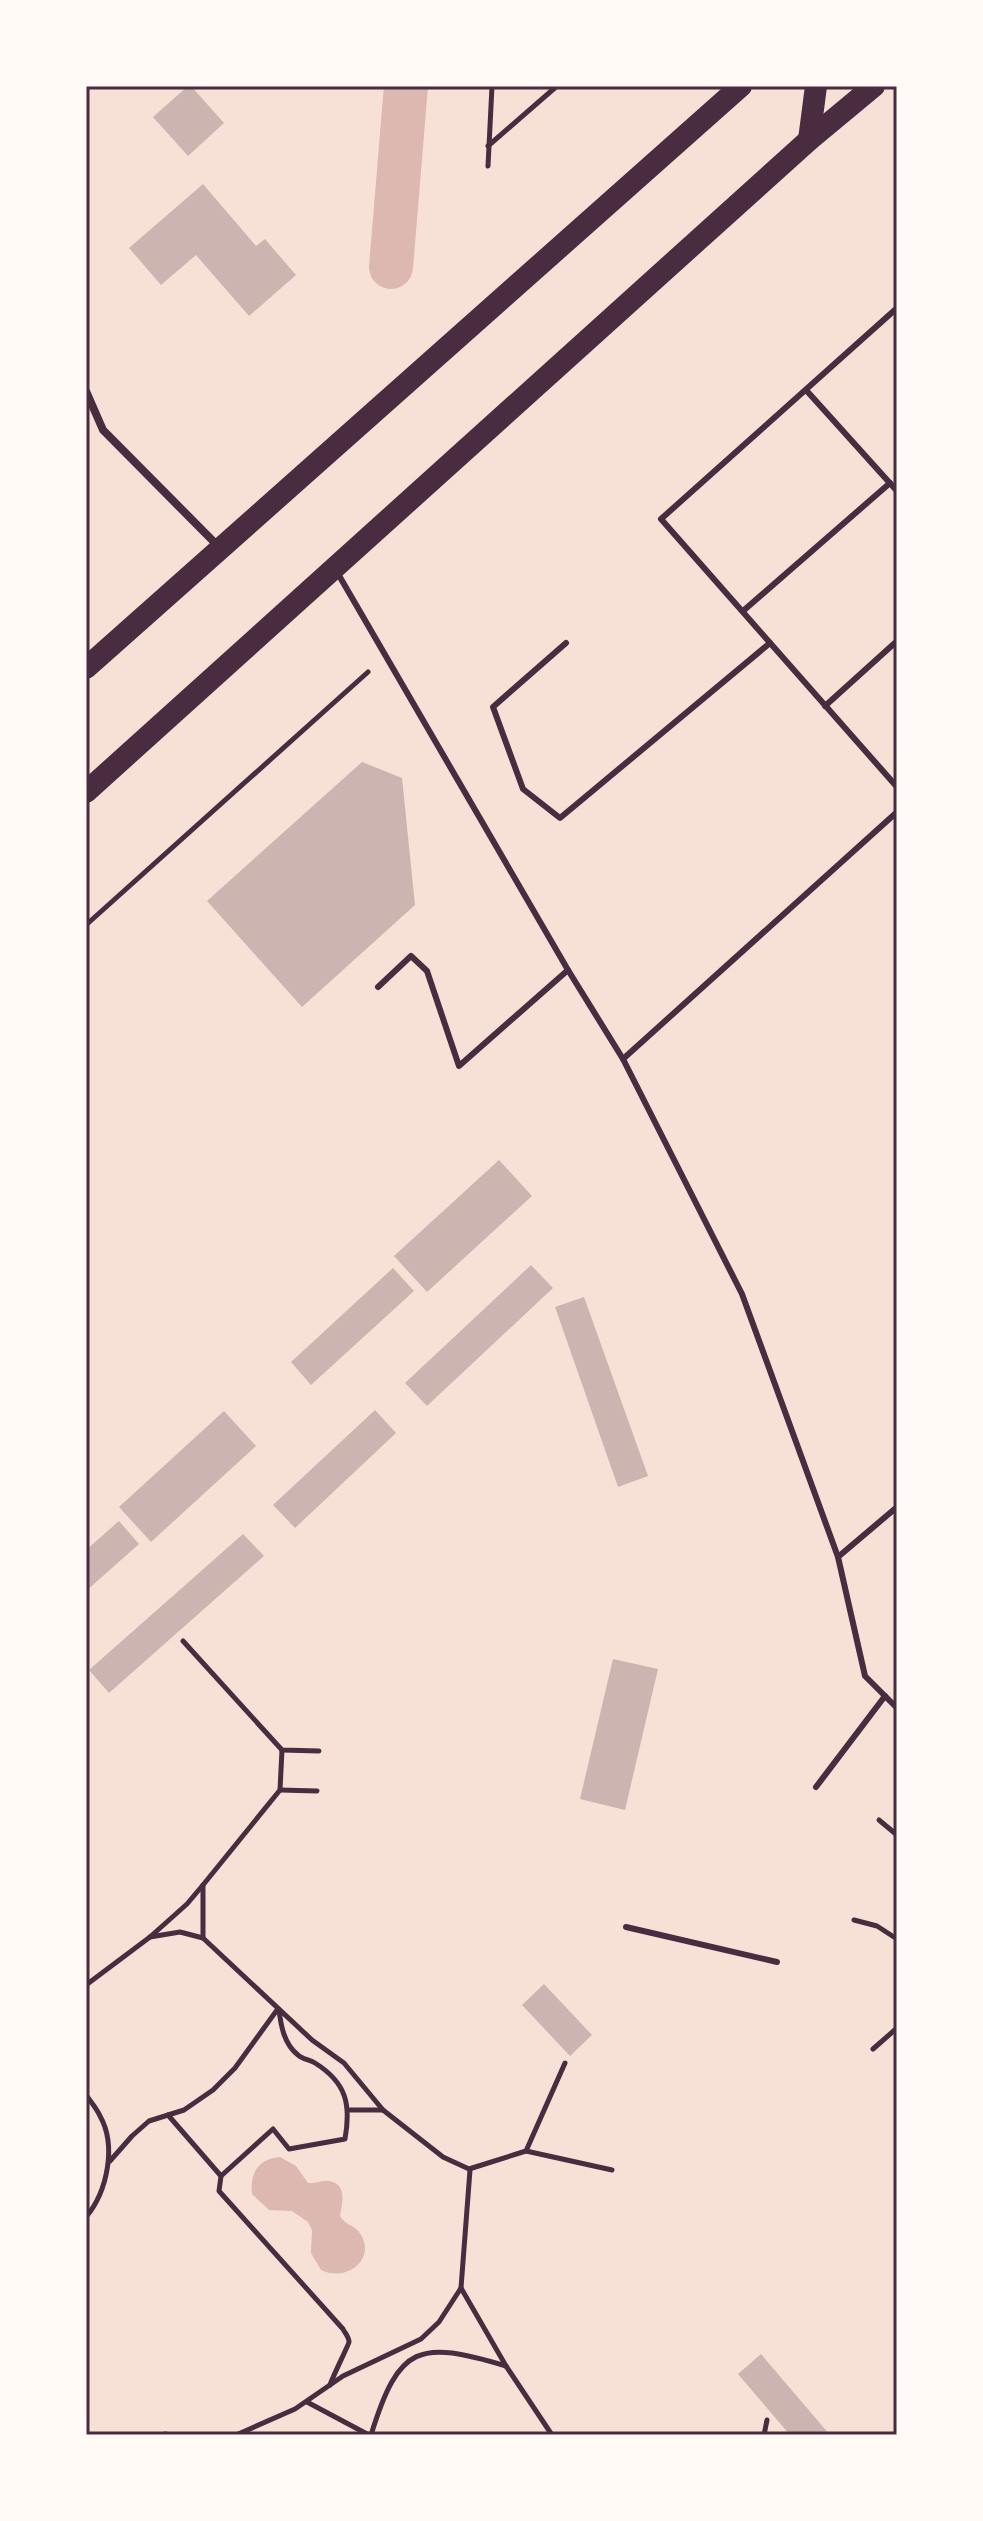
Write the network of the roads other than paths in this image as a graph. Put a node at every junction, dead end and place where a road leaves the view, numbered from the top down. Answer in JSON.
{"nodes":[{"id":1,"x":741,"y":86,"type":"edge"},
{"id":2,"x":816,"y":86,"type":"edge"},
{"id":3,"x":874,"y":86,"type":"edge"},
{"id":4,"x":809,"y":140,"type":"junction"},
{"id":5,"x":897,"y":308,"type":"edge"},
{"id":6,"x":806,"y":390,"type":"junction"},
{"id":7,"x":86,"y":391,"type":"edge"},
{"id":8,"x":890,"y":483,"type":"junction"},
{"id":9,"x":897,"y":491,"type":"edge"},
{"id":10,"x":222,"y":549,"type":"junction"},
{"id":11,"x":334,"y":567,"type":"junction"},
{"id":12,"x":743,"y":611,"type":"junction"},
{"id":13,"x":897,"y":641,"type":"edge"},
{"id":14,"x":566,"y":643,"type":"dead end"},
{"id":15,"x":770,"y":643,"type":"junction"},
{"id":16,"x":86,"y":668,"type":"edge"},
{"id":17,"x":825,"y":706,"type":"junction"},
{"id":18,"x":897,"y":787,"type":"edge"},
{"id":19,"x":86,"y":792,"type":"edge"},
{"id":20,"x":897,"y":812,"type":"edge"},
{"id":21,"x":568,"y":970,"type":"junction"},
{"id":22,"x":378,"y":987,"type":"dead end"},
{"id":23,"x":623,"y":1059,"type":"junction"},
{"id":24,"x":897,"y":1507,"type":"edge"},
{"id":25,"x":838,"y":1557,"type":"junction"},
{"id":26,"x":885,"y":1696,"type":"junction"},
{"id":27,"x":897,"y":1708,"type":"edge"},
{"id":28,"x":816,"y":1787,"type":"dead end"},
{"id":29,"x":626,"y":1927,"type":"dead end"},
{"id":30,"x":777,"y":1962,"type":"dead end"}],
"edges":[{"from":1,"to":10,"type":"highway"},
{"from":2,"to":4,"type":"highway"},
{"from":3,"to":4,"type":"highway"},
{"from":4,"to":11,"type":"highway"},
{"from":5,"to":6,"type":"lane"},
{"from":6,"to":8,"type":"lane"},
{"from":6,"to":12,"type":"lane"},
{"from":7,"to":10,"type":"street"},
{"from":8,"to":9,"type":"lane"},
{"from":8,"to":12,"type":"lane"},
{"from":10,"to":16,"type":"highway"},
{"from":11,"to":19,"type":"highway"},
{"from":11,"to":21,"type":"lane"},
{"from":12,"to":15,"type":"lane"},
{"from":13,"to":17,"type":"lane"},
{"from":14,"to":15,"type":"lane"},
{"from":15,"to":17,"type":"lane"},
{"from":17,"to":18,"type":"lane"},
{"from":20,"to":23,"type":"lane"},
{"from":21,"to":22,"type":"lane"},
{"from":21,"to":23,"type":"lane"},
{"from":23,"to":25,"type":"lane"},
{"from":24,"to":25,"type":"lane"},
{"from":25,"to":26,"type":"lane"},
{"from":26,"to":27,"type":"lane"},
{"from":26,"to":28,"type":"lane"},
{"from":29,"to":30,"type":"lane"}]}
